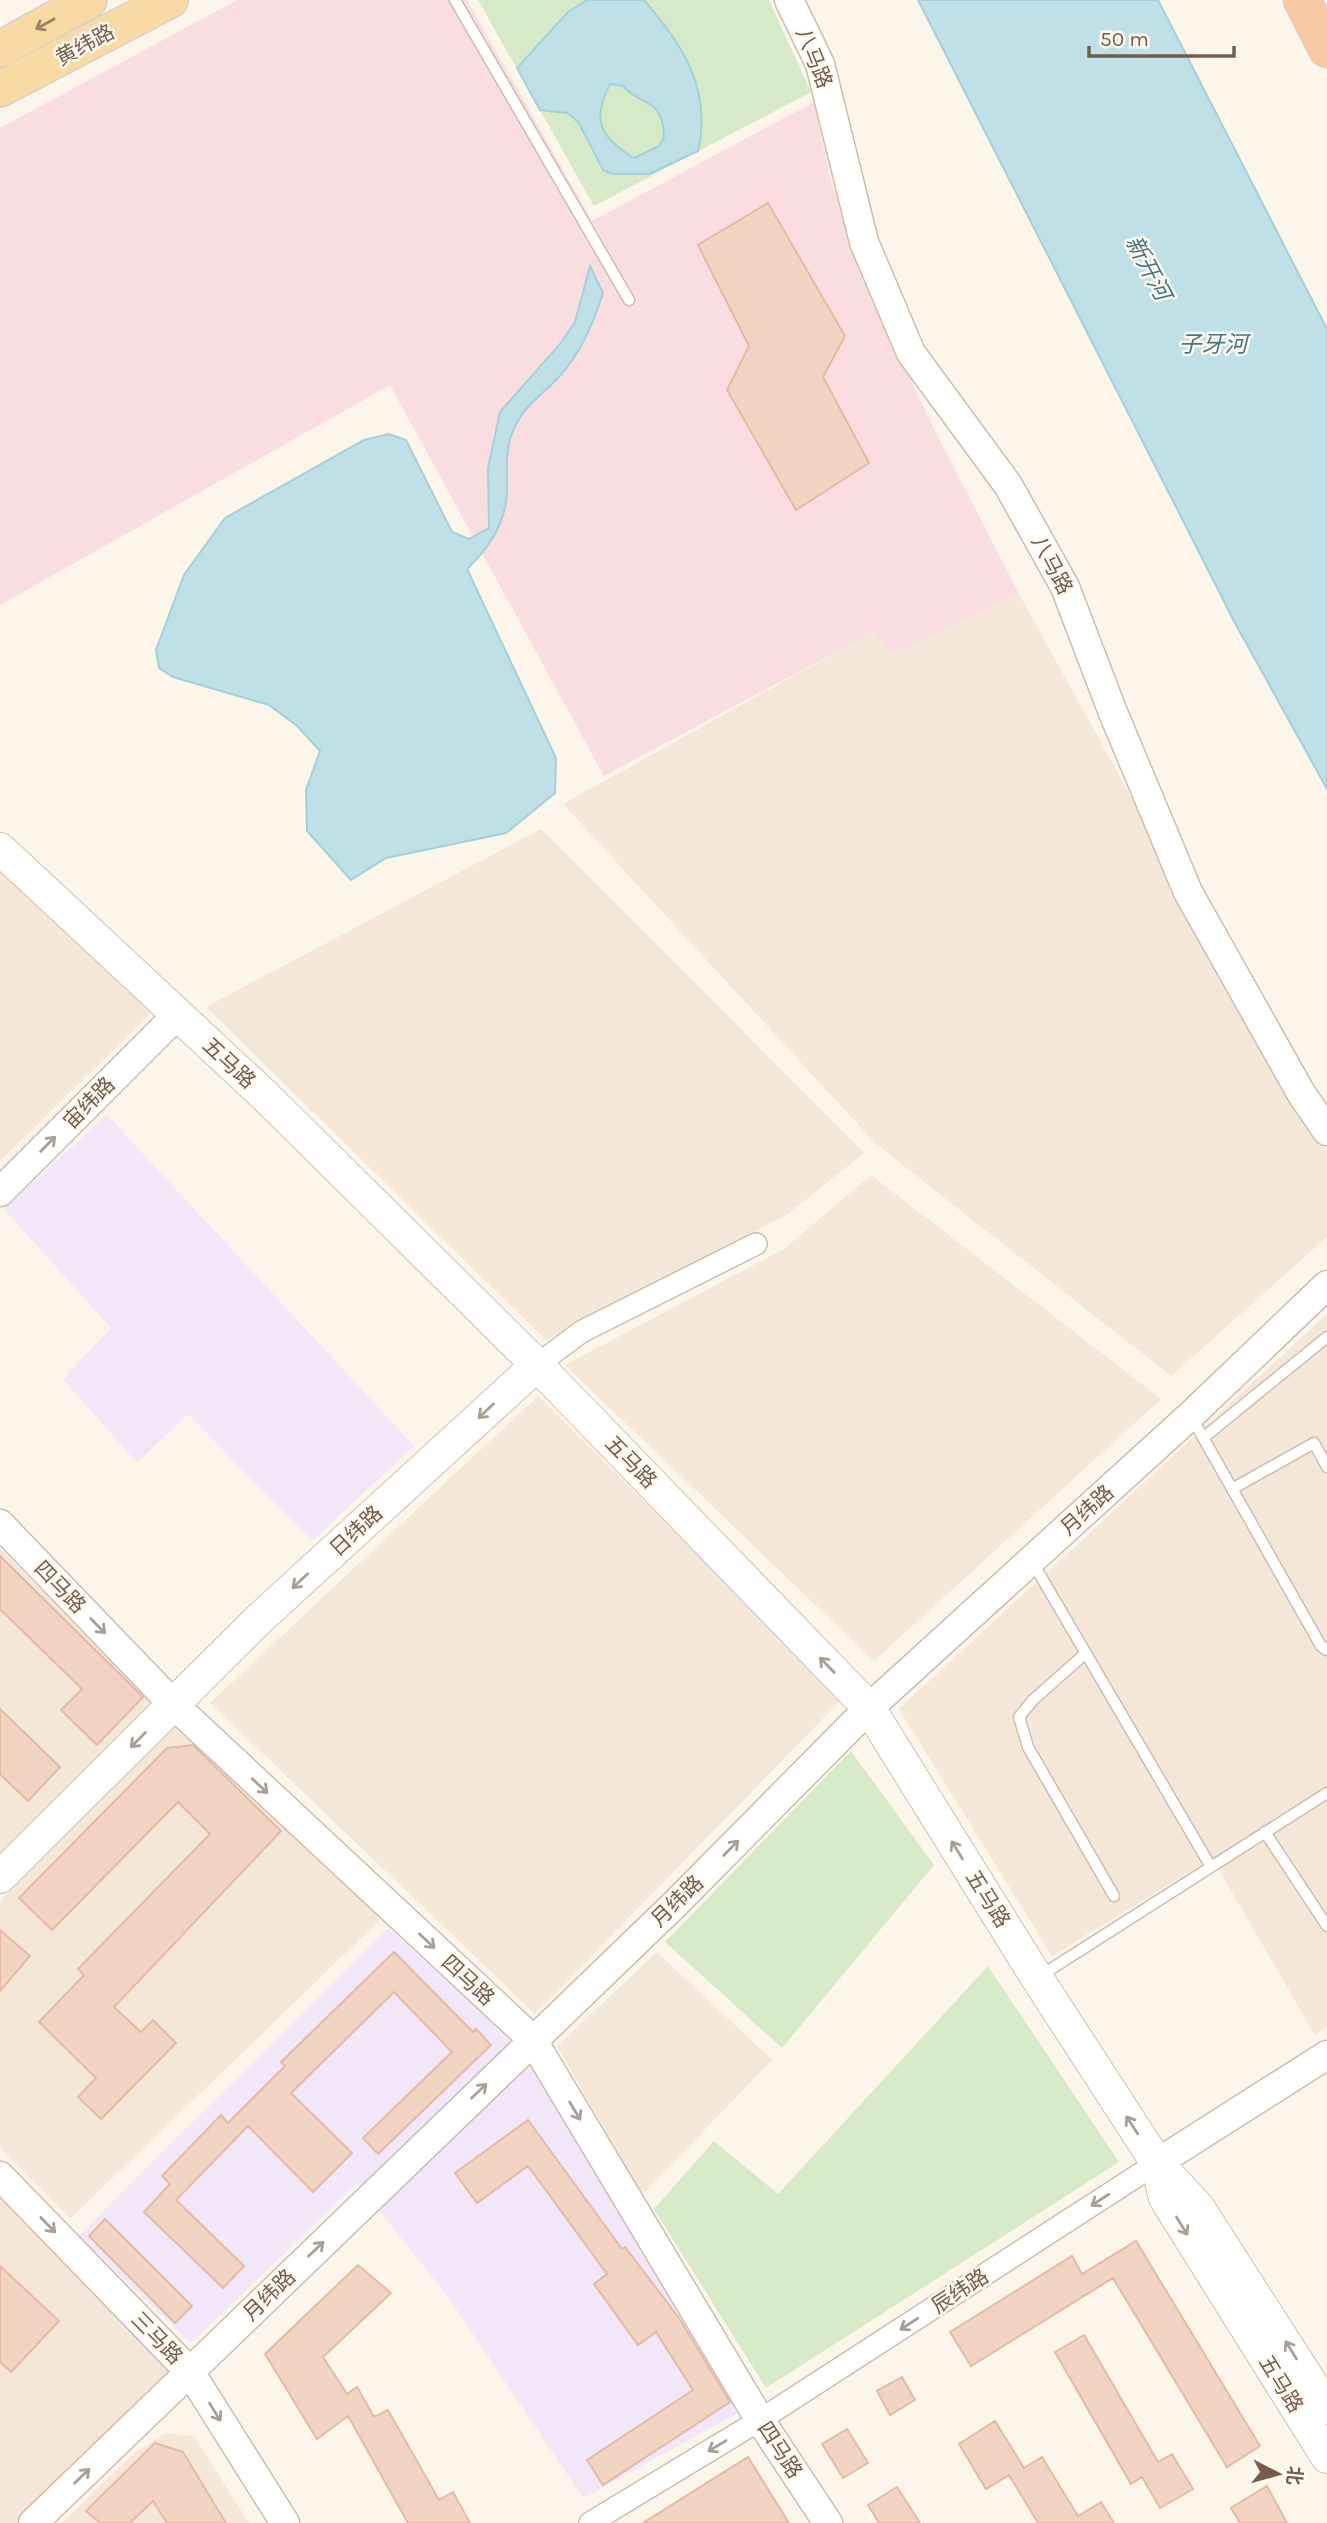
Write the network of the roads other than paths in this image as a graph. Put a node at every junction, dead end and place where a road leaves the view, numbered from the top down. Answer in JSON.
{"nodes":[{"id":1,"x":89,"y":0,"type":"edge"},
{"id":2,"x":170,"y":0,"type":"edge"},
{"id":3,"x":455,"y":0,"type":"edge"},
{"id":4,"x":789,"y":0,"type":"edge"},
{"id":5,"x":1302,"y":0,"type":"edge"},
{"id":6,"x":0,"y":49,"type":"edge"},
{"id":7,"x":1327,"y":49,"type":"edge"},
{"id":8,"x":0,"y":89,"type":"edge"},
{"id":9,"x":629,"y":300,"type":"dead end"},
{"id":10,"x":0,"y":849,"type":"edge"},
{"id":11,"x":177,"y":1015,"type":"junction"},
{"id":12,"x":1327,"y":1131,"type":"edge"},
{"id":13,"x":0,"y":1192,"type":"edge"},
{"id":14,"x":756,"y":1244,"type":"dead end"},
{"id":15,"x":1327,"y":1285,"type":"edge"},
{"id":16,"x":1327,"y":1338,"type":"edge"},
{"id":17,"x":537,"y":1365,"type":"junction"},
{"id":18,"x":1197,"y":1427,"type":"junction"},
{"id":19,"x":1327,"y":1467,"type":"edge"},
{"id":20,"x":1232,"y":1489,"type":"junction"},
{"id":21,"x":0,"y":1524,"type":"edge"},
{"id":22,"x":1032,"y":1560,"type":"junction"},
{"id":23,"x":1327,"y":1650,"type":"edge"},
{"id":24,"x":1086,"y":1653,"type":"junction"},
{"id":25,"x":174,"y":1706,"type":"junction"},
{"id":26,"x":869,"y":1708,"type":"junction"},
{"id":27,"x":1327,"y":1793,"type":"edge"},
{"id":28,"x":1265,"y":1832,"type":"junction"},
{"id":29,"x":1212,"y":1867,"type":"junction"},
{"id":30,"x":0,"y":1877,"type":"edge"},
{"id":31,"x":1114,"y":1896,"type":"dead end"},
{"id":32,"x":1327,"y":1926,"type":"edge"},
{"id":33,"x":1037,"y":1978,"type":"junction"},
{"id":34,"x":532,"y":2039,"type":"junction"},
{"id":35,"x":1327,"y":2055,"type":"edge"},
{"id":36,"x":1157,"y":2163,"type":"junction"},
{"id":37,"x":0,"y":2176,"type":"edge"},
{"id":38,"x":190,"y":2372,"type":"junction"},
{"id":39,"x":1327,"y":2408,"type":"edge"},
{"id":40,"x":760,"y":2420,"type":"junction"},
{"id":41,"x":1327,"y":2458,"type":"edge"},
{"id":42,"x":33,"y":2523,"type":"edge"},
{"id":43,"x":285,"y":2523,"type":"edge"},
{"id":44,"x":590,"y":2523,"type":"edge"},
{"id":45,"x":828,"y":2523,"type":"edge"}],
"edges":[{"from":1,"to":6,"type":"main road","name":"黄纬路","one_way":true},
{"from":2,"to":8,"type":"main road","name":"黄纬路"},
{"from":3,"to":9,"type":"lane"},
{"from":4,"to":12,"type":"street","name":"八马路"},
{"from":5,"to":7,"type":"highway"},
{"from":10,"to":11,"type":"main road","name":"五马路"},
{"from":13,"to":11,"type":"street","name":"宙纬路","one_way":true},
{"from":11,"to":17,"type":"main road","name":"五马路"},
{"from":14,"to":17,"type":"street","name":"日纬路"},
{"from":15,"to":18,"type":"street","name":"月纬路"},
{"from":16,"to":18,"type":"lane"},
{"from":17,"to":25,"type":"main road","name":"日纬路","one_way":true},
{"from":26,"to":17,"type":"main road","name":"五马路","one_way":true},
{"from":18,"to":20,"type":"lane"},
{"from":18,"to":22,"type":"street","name":"月纬路"},
{"from":19,"to":20,"type":"lane"},
{"from":20,"to":23,"type":"lane"},
{"from":21,"to":25,"type":"street","name":"四马路","one_way":true},
{"from":22,"to":24,"type":"lane"},
{"from":22,"to":26,"type":"street","name":"月纬路"},
{"from":24,"to":29,"type":"lane"},
{"from":24,"to":31,"type":"lane"},
{"from":25,"to":30,"type":"main road","name":"日纬路","one_way":true},
{"from":25,"to":34,"type":"street","name":"四马路","one_way":true},
{"from":33,"to":26,"type":"main road","name":"五马路","one_way":true},
{"from":34,"to":26,"type":"street","name":"月纬路","one_way":true},
{"from":27,"to":28,"type":"lane"},
{"from":28,"to":29,"type":"lane"},
{"from":28,"to":32,"type":"lane"},
{"from":29,"to":33,"type":"lane"},
{"from":36,"to":33,"type":"main road","name":"五马路","one_way":true},
{"from":38,"to":34,"type":"street","name":"月纬路","one_way":true},
{"from":34,"to":40,"type":"street","name":"四马路","one_way":true},
{"from":35,"to":36,"type":"street","name":"辰纬路"},
{"from":39,"to":36,"type":"main road","name":"五马路","one_way":true},
{"from":36,"to":40,"type":"street","name":"辰纬路","one_way":true},
{"from":36,"to":41,"type":"main road","name":"五马路","one_way":true},
{"from":37,"to":38,"type":"street","name":"三马路","one_way":true},
{"from":42,"to":38,"type":"street","name":"月纬路","one_way":true},
{"from":38,"to":43,"type":"street","name":"三马路","one_way":true},
{"from":40,"to":44,"type":"street","name":"辰纬路","one_way":true},
{"from":40,"to":45,"type":"street","name":"四马路"}]}
